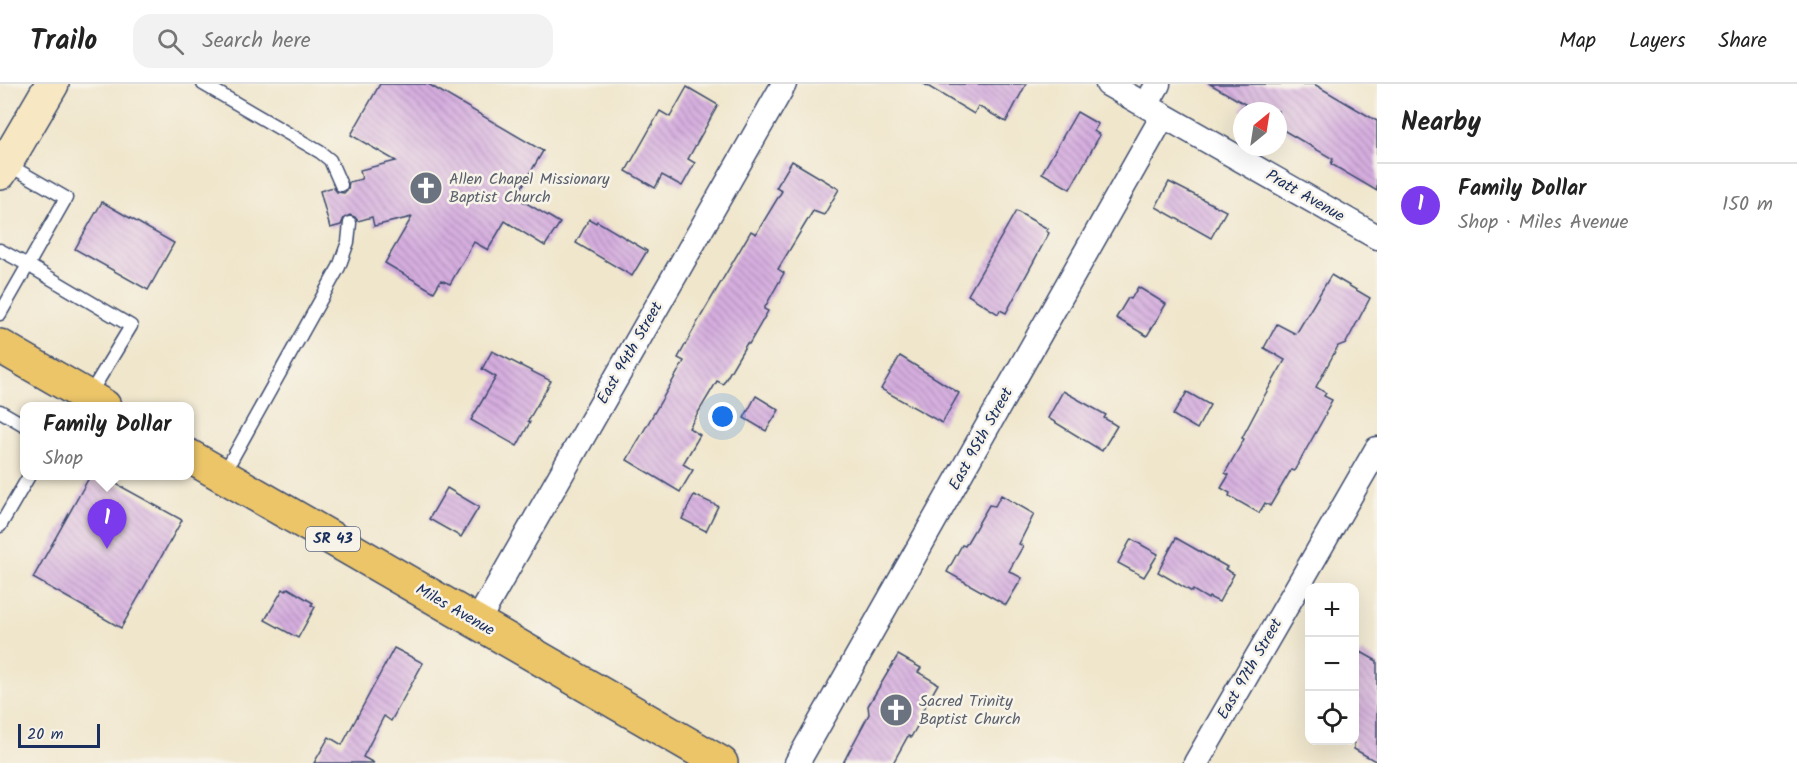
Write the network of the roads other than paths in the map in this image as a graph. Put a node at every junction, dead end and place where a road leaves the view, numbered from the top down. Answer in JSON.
{"nodes":[{"id":1,"x":52,"y":84,"type":"edge"},
{"id":2,"x":203,"y":84,"type":"edge"},
{"id":3,"x":784,"y":84,"type":"edge"},
{"id":4,"x":1108,"y":84,"type":"edge"},
{"id":5,"x":1158,"y":84,"type":"edge"},
{"id":6,"x":1155,"y":111,"type":"junction"},
{"id":7,"x":3,"y":168,"type":"edge"},
{"id":8,"x":341,"y":185,"type":"dead end"},
{"id":9,"x":350,"y":223,"type":"dead end"},
{"id":10,"x":1377,"y":237,"type":"edge"},
{"id":11,"x":0,"y":250,"type":"edge"},
{"id":12,"x":28,"y":265,"type":"junction"},
{"id":13,"x":0,"y":314,"type":"edge"},
{"id":14,"x":0,"y":346,"type":"edge"},
{"id":15,"x":86,"y":398,"type":"edge"},
{"id":16,"x":0,"y":411,"type":"edge"},
{"id":17,"x":20,"y":423,"type":"edge"},
{"id":18,"x":1377,"y":449,"type":"edge"},
{"id":19,"x":194,"y":459,"type":"edge"},
{"id":20,"x":223,"y":475,"type":"junction"},
{"id":21,"x":27,"y":480,"type":"edge"},
{"id":22,"x":0,"y":526,"type":"edge"},
{"id":23,"x":477,"y":622,"type":"junction"},
{"id":24,"x":721,"y":763,"type":"edge"},
{"id":25,"x":797,"y":763,"type":"edge"},
{"id":26,"x":1196,"y":763,"type":"edge"}],
"edges":[{"from":1,"to":7,"type":"main road"},
{"from":2,"to":8,"type":"lane"},
{"from":3,"to":23,"type":"street","name":"East 94th Street"},
{"from":4,"to":6,"type":"street","name":"Pratt Avenue"},
{"from":5,"to":6,"type":"street","name":"East 95th Street"},
{"from":6,"to":10,"type":"street","name":"Pratt Avenue"},
{"from":6,"to":25,"type":"street","name":"East 95th Street"},
{"from":7,"to":12,"type":"lane"},
{"from":9,"to":20,"type":"lane"},
{"from":11,"to":12,"type":"lane"},
{"from":12,"to":13,"type":"lane"},
{"from":12,"to":15,"type":"lane"},
{"from":14,"to":15,"type":"main road"},
{"from":16,"to":17,"type":"lane"},
{"from":18,"to":26,"type":"street","name":"East 97th Street"},
{"from":19,"to":20,"type":"main road","name":"Miles Avenue","number":"SR 43"},
{"from":20,"to":23,"type":"main road","name":"Miles Avenue","number":"SR 43"},
{"from":21,"to":22,"type":"lane"},
{"from":23,"to":24,"type":"main road","name":"Miles Avenue","number":"SR 43"}]}
